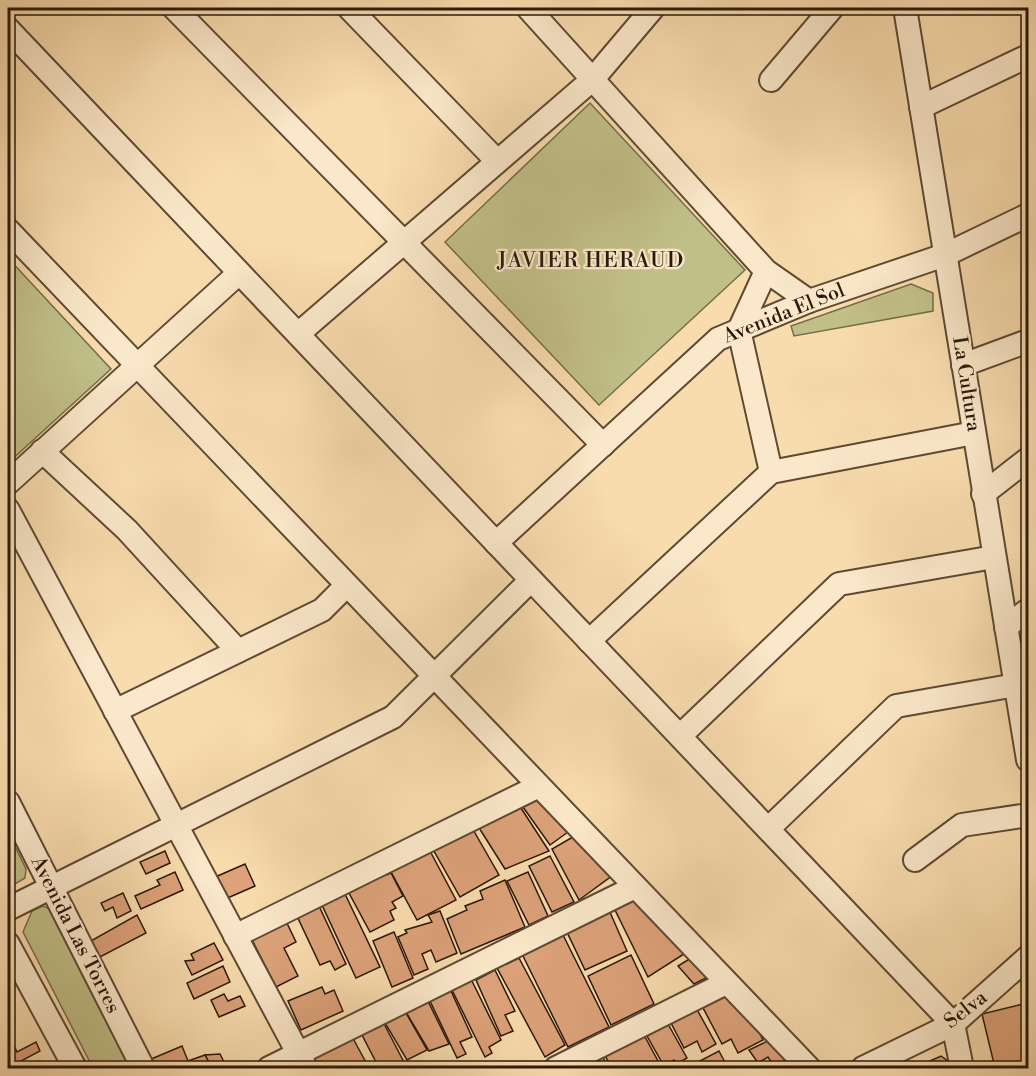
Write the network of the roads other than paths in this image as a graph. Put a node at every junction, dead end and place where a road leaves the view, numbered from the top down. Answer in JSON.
{"nodes":[{"id":1,"x":174,"y":8,"type":"edge"},
{"id":2,"x":349,"y":8,"type":"edge"},
{"id":3,"x":528,"y":8,"type":"edge"},
{"id":4,"x":653,"y":8,"type":"edge"},
{"id":5,"x":832,"y":8,"type":"edge"},
{"id":6,"x":905,"y":8,"type":"edge"},
{"id":7,"x":8,"y":29,"type":"edge"},
{"id":8,"x":1029,"y":56,"type":"edge"},
{"id":9,"x":593,"y":78,"type":"junction"},
{"id":10,"x":771,"y":80,"type":"dead end"},
{"id":11,"x":921,"y":106,"type":"junction"},
{"id":12,"x":497,"y":161,"type":"junction"},
{"id":13,"x":1029,"y":215,"type":"edge"},
{"id":14,"x":8,"y":230,"type":"edge"},
{"id":15,"x":404,"y":242,"type":"junction"},
{"id":16,"x":945,"y":255,"type":"junction"},
{"id":17,"x":766,"y":271,"type":"junction"},
{"id":18,"x":239,"y":273,"type":"junction"},
{"id":19,"x":809,"y":302,"type":"junction"},
{"id":20,"x":739,"y":330,"type":"junction"},
{"id":21,"x":298,"y":334,"type":"junction"},
{"id":22,"x":1029,"y":341,"type":"edge"},
{"id":23,"x":137,"y":365,"type":"junction"},
{"id":24,"x":963,"y":365,"type":"junction"},
{"id":25,"x":974,"y":433,"type":"junction"},
{"id":26,"x":603,"y":445,"type":"junction"},
{"id":27,"x":42,"y":451,"type":"junction"},
{"id":28,"x":1029,"y":459,"type":"edge"},
{"id":29,"x":771,"y":472,"type":"junction"},
{"id":30,"x":8,"y":483,"type":"edge"},
{"id":31,"x":983,"y":494,"type":"junction"},
{"id":32,"x":8,"y":510,"type":"edge"},
{"id":33,"x":496,"y":543,"type":"junction"},
{"id":34,"x":994,"y":557,"type":"junction"},
{"id":35,"x":531,"y":580,"type":"junction"},
{"id":36,"x":346,"y":585,"type":"junction"},
{"id":37,"x":1029,"y":610,"type":"edge"},
{"id":38,"x":1006,"y":627,"type":"junction"},
{"id":39,"x":589,"y":641,"type":"junction"},
{"id":40,"x":238,"y":651,"type":"junction"},
{"id":41,"x":434,"y":677,"type":"junction"},
{"id":42,"x":1016,"y":686,"type":"junction"},
{"id":43,"x":115,"y":711,"type":"junction"},
{"id":44,"x":680,"y":736,"type":"junction"},
{"id":45,"x":1029,"y":760,"type":"edge"},
{"id":46,"x":538,"y":786,"type":"junction"},
{"id":47,"x":8,"y":802,"type":"edge"},
{"id":48,"x":1029,"y":815,"type":"edge"},
{"id":49,"x":176,"y":825,"type":"junction"},
{"id":50,"x":768,"y":829,"type":"junction"},
{"id":51,"x":915,"y":860,"type":"dead end"},
{"id":52,"x":50,"y":887,"type":"junction"},
{"id":53,"x":635,"y":887,"type":"junction"},
{"id":54,"x":8,"y":909,"type":"edge"},
{"id":55,"x":235,"y":936,"type":"junction"},
{"id":56,"x":8,"y":944,"type":"edge"},
{"id":57,"x":1029,"y":957,"type":"edge"},
{"id":58,"x":726,"y":982,"type":"junction"},
{"id":59,"x":953,"y":1024,"type":"junction"},
{"id":60,"x":302,"y":1061,"type":"edge"},
{"id":61,"x":75,"y":1068,"type":"edge"},
{"id":62,"x":143,"y":1068,"type":"edge"},
{"id":63,"x":269,"y":1068,"type":"edge"},
{"id":64,"x":556,"y":1068,"type":"edge"},
{"id":65,"x":809,"y":1068,"type":"edge"},
{"id":66,"x":863,"y":1068,"type":"edge"},
{"id":67,"x":962,"y":1068,"type":"edge"}],
"edges":[{"from":1,"to":15,"type":"street"},
{"from":2,"to":12,"type":"street"},
{"from":3,"to":9,"type":"street"},
{"from":4,"to":9,"type":"street"},
{"from":5,"to":10,"type":"street"},
{"from":6,"to":11,"type":"street","name":"La Cultura"},
{"from":7,"to":18,"type":"street"},
{"from":8,"to":11,"type":"street"},
{"from":9,"to":12,"type":"street"},
{"from":9,"to":17,"type":"street"},
{"from":11,"to":16,"type":"street","name":"La Cultura"},
{"from":12,"to":15,"type":"street"},
{"from":13,"to":16,"type":"street","name":"Avenida El Sol"},
{"from":14,"to":23,"type":"street"},
{"from":15,"to":21,"type":"street"},
{"from":15,"to":26,"type":"street"},
{"from":16,"to":19,"type":"street","name":"Avenida El Sol"},
{"from":16,"to":24,"type":"street","name":"La Cultura"},
{"from":17,"to":19,"type":"street"},
{"from":17,"to":20,"type":"street"},
{"from":18,"to":21,"type":"street"},
{"from":18,"to":23,"type":"street"},
{"from":19,"to":20,"type":"street","name":"Avenida El Sol"},
{"from":20,"to":26,"type":"street","name":"Avenida El Sol"},
{"from":20,"to":29,"type":"street"},
{"from":21,"to":33,"type":"street"},
{"from":22,"to":24,"type":"street"},
{"from":23,"to":27,"type":"street"},
{"from":23,"to":36,"type":"street"},
{"from":24,"to":25,"type":"street","name":"La Cultura"},
{"from":25,"to":29,"type":"street"},
{"from":25,"to":31,"type":"street","name":"La Cultura"},
{"from":26,"to":33,"type":"street","name":"Avenida El Sol"},
{"from":27,"to":30,"type":"street"},
{"from":27,"to":40,"type":"street"},
{"from":28,"to":31,"type":"street"},
{"from":29,"to":39,"type":"street"},
{"from":31,"to":34,"type":"street","name":"La Cultura"},
{"from":32,"to":43,"type":"street"},
{"from":33,"to":35,"type":"street"},
{"from":34,"to":38,"type":"street","name":"La Cultura"},
{"from":34,"to":44,"type":"street"},
{"from":35,"to":39,"type":"street"},
{"from":35,"to":41,"type":"street"},
{"from":36,"to":40,"type":"street"},
{"from":36,"to":41,"type":"street"},
{"from":37,"to":38,"type":"street"},
{"from":38,"to":42,"type":"street","name":"La Cultura"},
{"from":39,"to":44,"type":"street"},
{"from":40,"to":43,"type":"street"},
{"from":41,"to":46,"type":"street"},
{"from":41,"to":49,"type":"street"},
{"from":42,"to":45,"type":"street","name":"La Cultura"},
{"from":42,"to":50,"type":"street"},
{"from":43,"to":49,"type":"street"},
{"from":44,"to":50,"type":"street"},
{"from":46,"to":53,"type":"street"},
{"from":46,"to":55,"type":"street"},
{"from":47,"to":52,"type":"street","name":"Avenida Las Torres"},
{"from":48,"to":51,"type":"street"},
{"from":49,"to":52,"type":"street"},
{"from":49,"to":55,"type":"street"},
{"from":50,"to":59,"type":"street"},
{"from":52,"to":54,"type":"street"},
{"from":52,"to":62,"type":"street","name":"Avenida Las Torres"},
{"from":53,"to":58,"type":"street"},
{"from":53,"to":60,"type":"street"},
{"from":55,"to":60,"type":"street"},
{"from":56,"to":61,"type":"street"},
{"from":57,"to":59,"type":"street","name":"Selva"},
{"from":58,"to":64,"type":"street"},
{"from":58,"to":65,"type":"street"},
{"from":59,"to":66,"type":"street","name":"Selva"},
{"from":59,"to":67,"type":"street"},
{"from":60,"to":63,"type":"street"}]}
